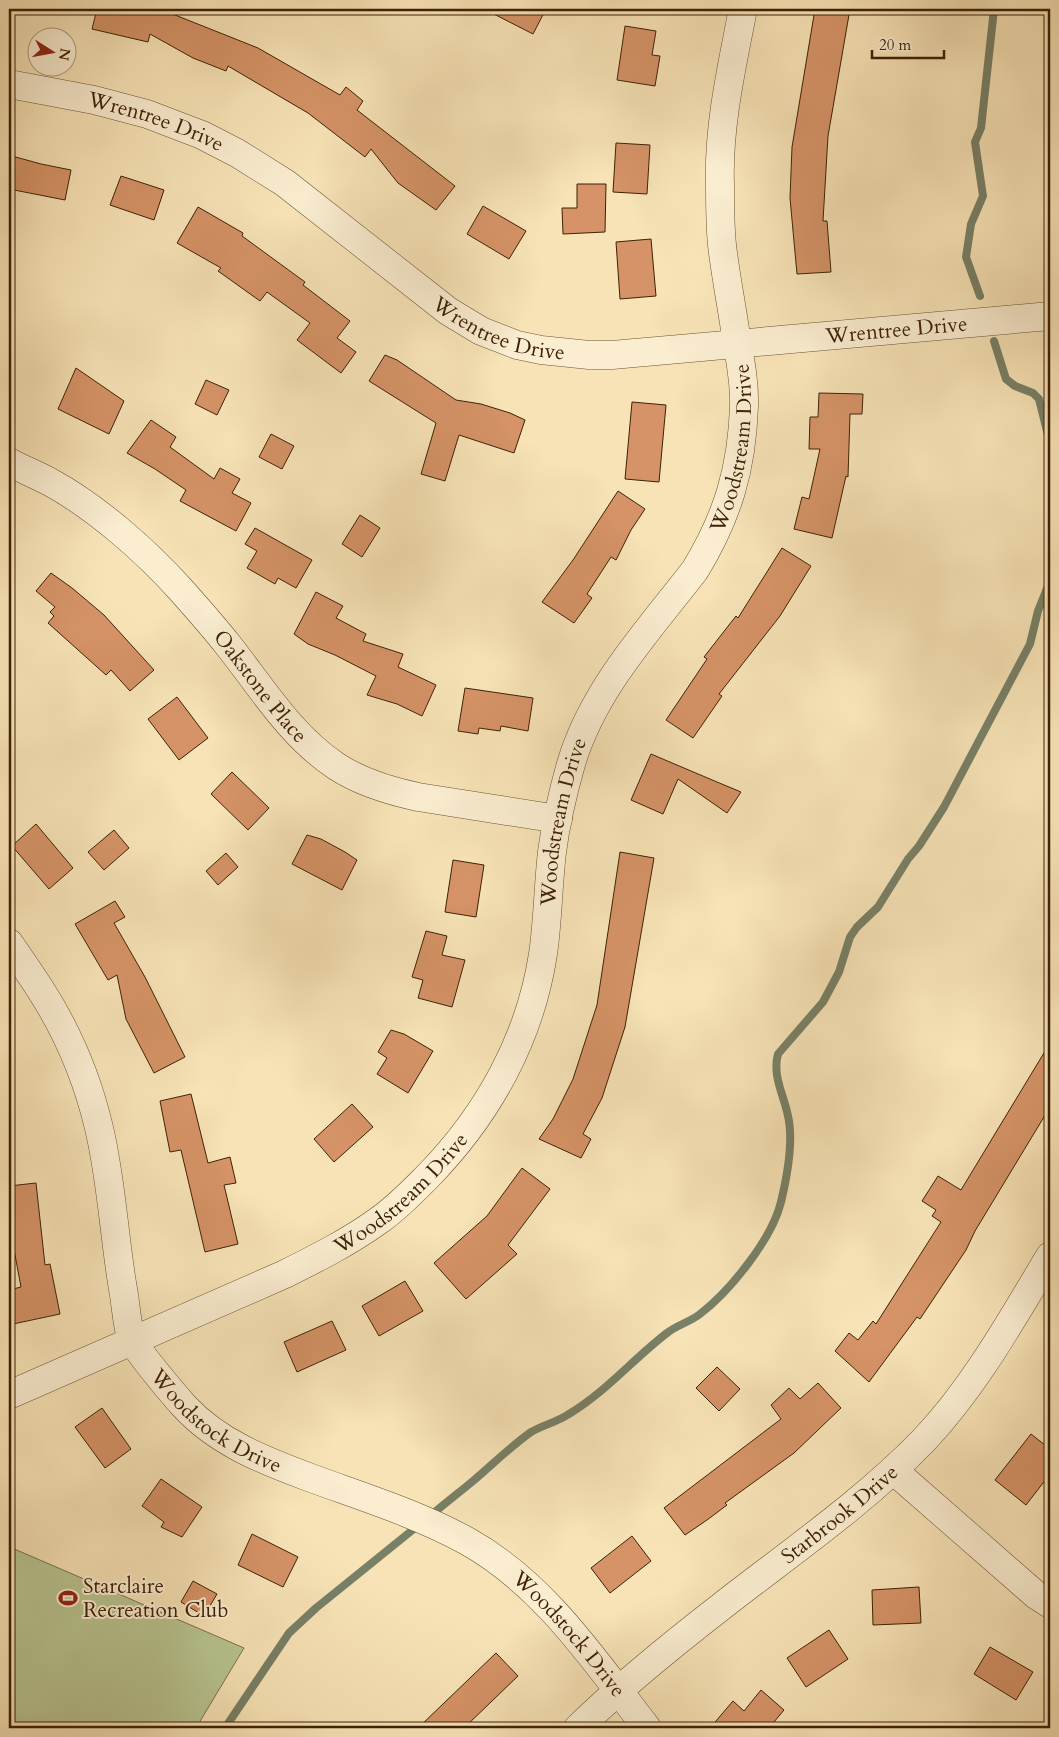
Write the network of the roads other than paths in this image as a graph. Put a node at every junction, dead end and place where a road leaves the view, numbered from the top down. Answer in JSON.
{"nodes":[{"id":1,"x":743,"y":9,"type":"edge"},
{"id":2,"x":9,"y":84,"type":"edge"},
{"id":3,"x":1050,"y":316,"type":"edge"},
{"id":4,"x":737,"y":344,"type":"junction"},
{"id":5,"x":9,"y":462,"type":"edge"},
{"id":6,"x":558,"y":819,"type":"junction"},
{"id":7,"x":9,"y":943,"type":"edge"},
{"id":8,"x":1050,"y":1256,"type":"edge"},
{"id":9,"x":132,"y":1340,"type":"junction"},
{"id":10,"x":9,"y":1395,"type":"edge"},
{"id":11,"x":893,"y":1470,"type":"junction"},
{"id":12,"x":1050,"y":1604,"type":"edge"},
{"id":13,"x":618,"y":1691,"type":"junction"},
{"id":14,"x":578,"y":1728,"type":"edge"},
{"id":15,"x":647,"y":1728,"type":"edge"}],
"edges":[{"from":1,"to":4,"type":"street","name":"Woodstream Drive"},
{"from":2,"to":4,"type":"street","name":"Wrentree Drive"},
{"from":3,"to":4,"type":"street","name":"Wrentree Drive"},
{"from":4,"to":6,"type":"street","name":"Woodstream Drive"},
{"from":5,"to":6,"type":"street","name":"Oakstone Place"},
{"from":6,"to":9,"type":"street","name":"Woodstream Drive"},
{"from":7,"to":9,"type":"street","name":"Woodstock Drive"},
{"from":8,"to":11,"type":"street","name":"Starbrook Drive"},
{"from":9,"to":10,"type":"street","name":"Woodstream Drive"},
{"from":9,"to":13,"type":"street","name":"Woodstock Drive"},
{"from":11,"to":12,"type":"street"},
{"from":11,"to":13,"type":"street","name":"Starbrook Drive"},
{"from":13,"to":14,"type":"street","name":"Starbrook Drive"},
{"from":13,"to":15,"type":"street","name":"Woodstock Drive"}]}
